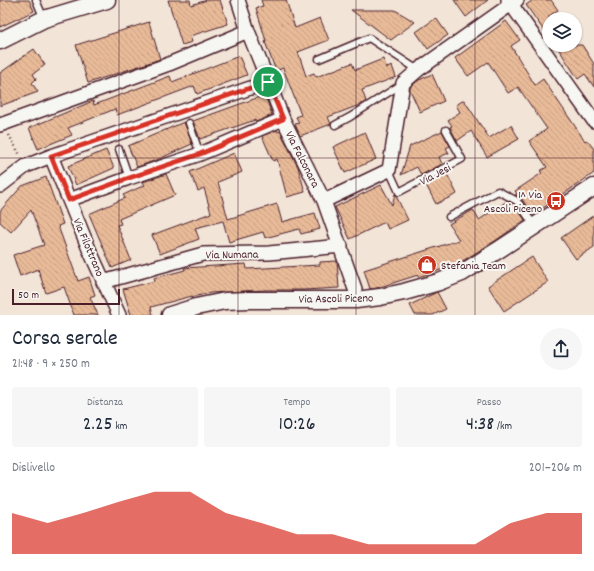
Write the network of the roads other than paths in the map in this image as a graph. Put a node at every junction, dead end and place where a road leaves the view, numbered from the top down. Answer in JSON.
{"nodes":[{"id":1,"x":36,"y":0,"type":"edge"},
{"id":2,"x":108,"y":0,"type":"edge"},
{"id":3,"x":238,"y":0,"type":"edge"},
{"id":4,"x":512,"y":1,"type":"edge"},
{"id":5,"x":44,"y":19,"type":"junction"},
{"id":6,"x":248,"y":31,"type":"junction"},
{"id":7,"x":0,"y":41,"type":"edge"},
{"id":8,"x":319,"y":58,"type":"dead end"},
{"id":9,"x":418,"y":70,"type":"junction"},
{"id":10,"x":268,"y":82,"type":"junction"},
{"id":11,"x":403,"y":83,"type":"junction"},
{"id":12,"x":283,"y":119,"type":"junction"},
{"id":13,"x":594,"y":121,"type":"edge"},
{"id":14,"x":189,"y":123,"type":"dead end"},
{"id":15,"x":1,"y":124,"type":"edge"},
{"id":16,"x":335,"y":125,"type":"dead end"},
{"id":17,"x":446,"y":130,"type":"dead end"},
{"id":18,"x":119,"y":149,"type":"dead end"},
{"id":19,"x":200,"y":154,"type":"junction"},
{"id":20,"x":51,"y":156,"type":"junction"},
{"id":21,"x":389,"y":170,"type":"junction"},
{"id":22,"x":129,"y":178,"type":"junction"},
{"id":23,"x":0,"y":186,"type":"edge"},
{"id":24,"x":594,"y":187,"type":"edge"},
{"id":25,"x":69,"y":200,"type":"junction"},
{"id":26,"x":324,"y":201,"type":"junction"},
{"id":27,"x":449,"y":217,"type":"dead end"},
{"id":28,"x":535,"y":226,"type":"junction"},
{"id":29,"x":341,"y":246,"type":"junction"},
{"id":30,"x":104,"y":282,"type":"junction"},
{"id":31,"x":355,"y":288,"type":"dead end"},
{"id":32,"x":119,"y":315,"type":"edge"},
{"id":33,"x":170,"y":315,"type":"edge"}],
"edges":[{"from":1,"to":5,"type":"lane"},
{"from":2,"to":5,"type":"street"},
{"from":3,"to":6,"type":"street","name":"Via Falconara"},
{"from":4,"to":9,"type":"street"},
{"from":4,"to":13,"type":"street"},
{"from":5,"to":7,"type":"street"},
{"from":6,"to":10,"type":"street","name":"Via Falconara"},
{"from":6,"to":15,"type":"street"},
{"from":8,"to":9,"type":"lane"},
{"from":9,"to":11,"type":"street"},
{"from":10,"to":12,"type":"street","name":"Via Falconara"},
{"from":10,"to":20,"type":"street"},
{"from":11,"to":16,"type":"lane"},
{"from":11,"to":21,"type":"street"},
{"from":12,"to":19,"type":"street"},
{"from":12,"to":26,"type":"street","name":"Via Falconara"},
{"from":14,"to":19,"type":"lane"},
{"from":17,"to":21,"type":"lane","name":"Via Jesi"},
{"from":18,"to":22,"type":"lane"},
{"from":19,"to":22,"type":"street"},
{"from":20,"to":23,"type":"street"},
{"from":20,"to":25,"type":"street","name":"Via Filottrano"},
{"from":21,"to":26,"type":"street"},
{"from":22,"to":25,"type":"street"},
{"from":24,"to":28,"type":"street","name":"Via Ascoli Piceno"},
{"from":25,"to":30,"type":"street","name":"Via Filottrano"},
{"from":26,"to":29,"type":"street","name":"Via Falconara"},
{"from":27,"to":28,"type":"lane"},
{"from":28,"to":33,"type":"street","name":"Via Ascoli Piceno"},
{"from":29,"to":30,"type":"street","name":"Via Numana"},
{"from":29,"to":31,"type":"street","name":"Via Falconara"},
{"from":30,"to":32,"type":"street","name":"Via Filottrano"}]}
